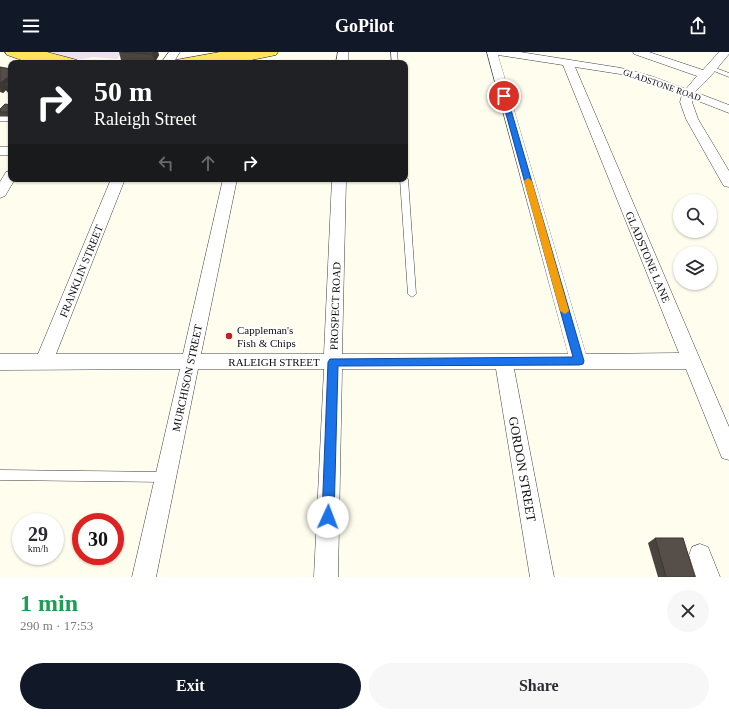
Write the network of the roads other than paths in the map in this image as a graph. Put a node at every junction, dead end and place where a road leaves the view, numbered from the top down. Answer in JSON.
{"nodes":[{"id":1,"x":12,"y":52,"type":"edge"},
{"id":2,"x":31,"y":52,"type":"edge"},
{"id":3,"x":245,"y":52,"type":"edge"},
{"id":4,"x":271,"y":52,"type":"edge"},
{"id":5,"x":492,"y":52,"type":"edge"},
{"id":6,"x":499,"y":52,"type":"edge"},
{"id":7,"x":725,"y":52,"type":"edge"},
{"id":8,"x":558,"y":58,"type":"edge"},
{"id":9,"x":36,"y":60,"type":"edge"},
{"id":10,"x":61,"y":60,"type":"edge"},
{"id":11,"x":198,"y":60,"type":"edge"},
{"id":12,"x":230,"y":60,"type":"edge"},
{"id":13,"x":635,"y":61,"type":"edge"},
{"id":14,"x":708,"y":72,"type":"junction"},
{"id":15,"x":729,"y":74,"type":"edge"},
{"id":16,"x":688,"y":93,"type":"junction"},
{"id":17,"x":729,"y":109,"type":"edge"},
{"id":18,"x":8,"y":180,"type":"edge"},
{"id":19,"x":117,"y":182,"type":"edge"},
{"id":20,"x":229,"y":182,"type":"edge"},
{"id":21,"x":339,"y":182,"type":"edge"},
{"id":22,"x":404,"y":182,"type":"edge"},
{"id":23,"x":729,"y":183,"type":"edge"},
{"id":24,"x":0,"y":193,"type":"edge"},
{"id":25,"x":412,"y":294,"type":"dead end"},
{"id":26,"x":579,"y":361,"type":"junction"},
{"id":27,"x":692,"y":361,"type":"junction"},
{"id":28,"x":0,"y":362,"type":"edge"},
{"id":29,"x":44,"y":362,"type":"junction"},
{"id":30,"x":190,"y":362,"type":"junction"},
{"id":31,"x":333,"y":362,"type":"junction"},
{"id":32,"x":504,"y":362,"type":"junction"},
{"id":33,"x":729,"y":451,"type":"edge"},
{"id":34,"x":0,"y":475,"type":"edge"},
{"id":35,"x":166,"y":477,"type":"junction"},
{"id":36,"x":700,"y":555,"type":"dead end"},
{"id":37,"x":144,"y":577,"type":"edge"},
{"id":38,"x":326,"y":577,"type":"edge"},
{"id":39,"x":542,"y":577,"type":"edge"},
{"id":40,"x":708,"y":577,"type":"edge"}],
"edges":[{"from":1,"to":9,"type":"main road"},
{"from":2,"to":10,"type":"main road"},
{"from":3,"to":11,"type":"main road"},
{"from":4,"to":12,"type":"main road"},
{"from":5,"to":26,"type":"street"},
{"from":6,"to":8,"type":"street","name":"GLADSTONE ROAD"},
{"from":7,"to":14,"type":"street"},
{"from":8,"to":13,"type":"street","name":"GLADSTONE ROAD"},
{"from":8,"to":27,"type":"street","name":"GLADSTONE LANE"},
{"from":13,"to":14,"type":"street"},
{"from":13,"to":16,"type":"street","name":"GLADSTONE ROAD"},
{"from":14,"to":15,"type":"lane"},
{"from":14,"to":16,"type":"street"},
{"from":16,"to":17,"type":"street","name":"GLADSTONE ROAD"},
{"from":16,"to":23,"type":"street"},
{"from":18,"to":24,"type":"street"},
{"from":19,"to":29,"type":"street","name":"FRANKLIN STREET"},
{"from":20,"to":30,"type":"street","name":"MURCHISON STREET"},
{"from":21,"to":31,"type":"street","name":"PROSPECT ROAD"},
{"from":22,"to":25,"type":"lane"},
{"from":26,"to":27,"type":"street","name":"RALEIGH STREET"},
{"from":26,"to":32,"type":"street","name":"RALEIGH STREET"},
{"from":27,"to":33,"type":"street","name":"GLADSTONE LANE"},
{"from":28,"to":29,"type":"street","name":"RALEIGH STREET"},
{"from":29,"to":30,"type":"street","name":"RALEIGH STREET"},
{"from":30,"to":31,"type":"street","name":"RALEIGH STREET"},
{"from":30,"to":35,"type":"street","name":"MURCHISON STREET"},
{"from":31,"to":32,"type":"street","name":"RALEIGH STREET"},
{"from":31,"to":38,"type":"street","name":"PROSPECT ROAD"},
{"from":32,"to":39,"type":"street","name":"GORDON STREET"},
{"from":34,"to":35,"type":"lane"},
{"from":35,"to":37,"type":"street","name":"MURCHISON STREET"},
{"from":36,"to":40,"type":"street"}]}
